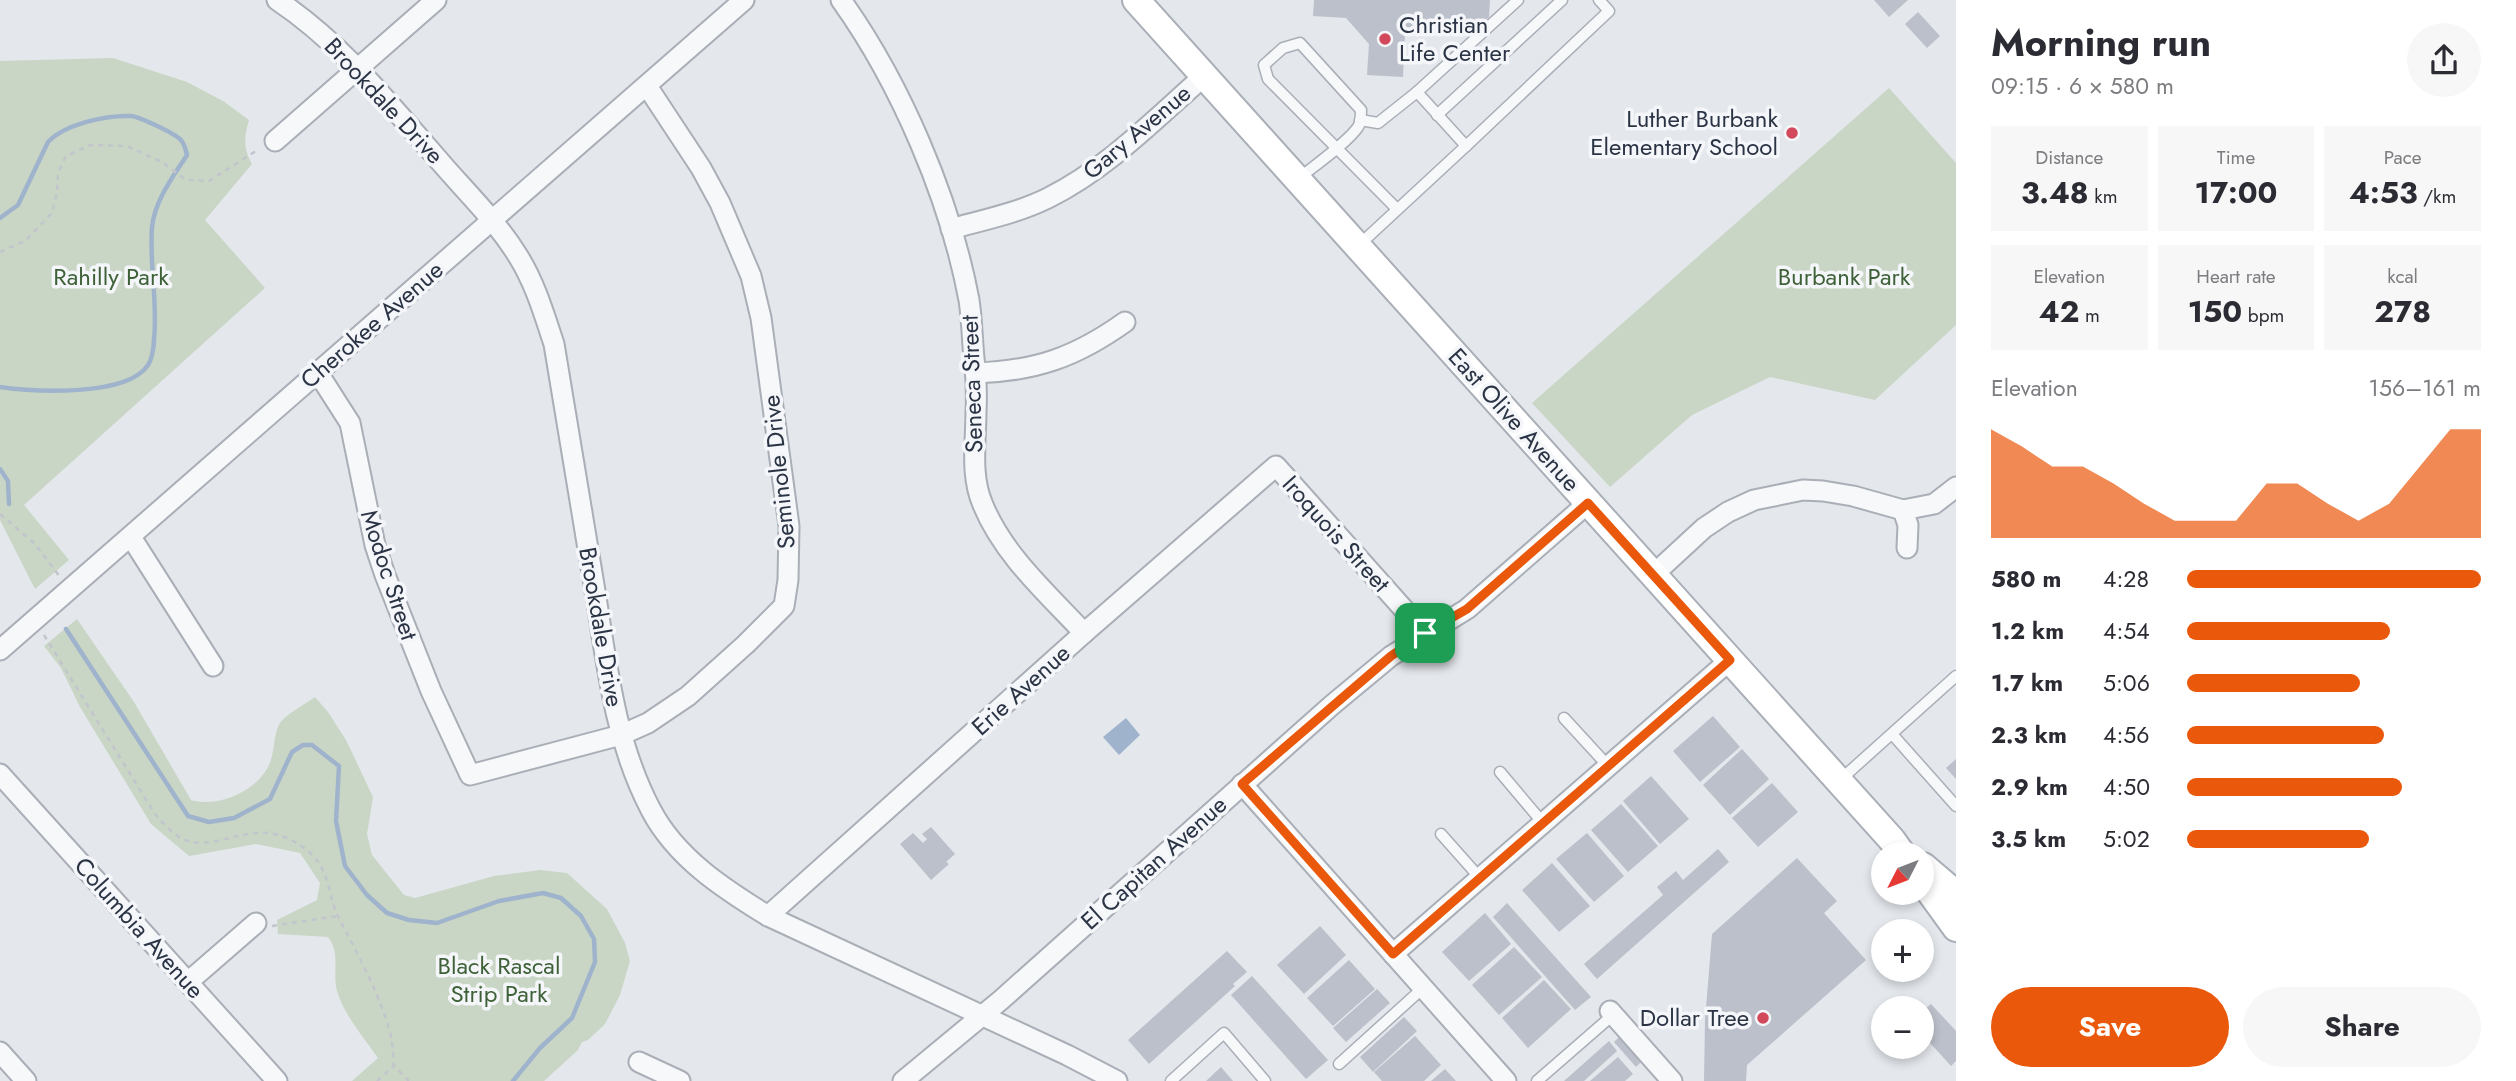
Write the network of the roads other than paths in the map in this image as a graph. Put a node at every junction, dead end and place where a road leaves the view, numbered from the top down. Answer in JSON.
{"nodes":[{"id":1,"x":276,"y":0,"type":"edge"},
{"id":2,"x":436,"y":0,"type":"edge"},
{"id":3,"x":744,"y":0,"type":"edge"},
{"id":4,"x":841,"y":0,"type":"edge"},
{"id":5,"x":1136,"y":0,"type":"edge"},
{"id":6,"x":1518,"y":0,"type":"edge"},
{"id":7,"x":1562,"y":0,"type":"edge"},
{"id":8,"x":1599,"y":0,"type":"edge"},
{"id":9,"x":358,"y":68,"type":"junction"},
{"id":10,"x":1204,"y":76,"type":"junction"},
{"id":11,"x":647,"y":86,"type":"junction"},
{"id":12,"x":1417,"y":92,"type":"junction"},
{"id":13,"x":1437,"y":115,"type":"junction"},
{"id":14,"x":1360,"y":120,"type":"junction"},
{"id":15,"x":275,"y":141,"type":"road end"},
{"id":16,"x":1466,"y":146,"type":"junction"},
{"id":17,"x":1335,"y":149,"type":"junction"},
{"id":18,"x":1297,"y":180,"type":"junction"},
{"id":19,"x":1397,"y":209,"type":"junction"},
{"id":20,"x":493,"y":220,"type":"junction"},
{"id":21,"x":951,"y":229,"type":"junction"},
{"id":22,"x":1358,"y":247,"type":"junction"},
{"id":23,"x":1125,"y":322,"type":"dead end"},
{"id":24,"x":317,"y":373,"type":"junction"},
{"id":25,"x":976,"y":373,"type":"junction"},
{"id":26,"x":1276,"y":466,"type":"joint"},
{"id":27,"x":1956,"y":487,"type":"edge"},
{"id":28,"x":1588,"y":503,"type":"junction"},
{"id":29,"x":1903,"y":510,"type":"junction"},
{"id":30,"x":131,"y":537,"type":"junction"},
{"id":31,"x":1907,"y":548,"type":"dead end"},
{"id":32,"x":1653,"y":575,"type":"junction"},
{"id":33,"x":1084,"y":633,"type":"junction"},
{"id":34,"x":1425,"y":633,"type":"junction"},
{"id":35,"x":0,"y":650,"type":"edge"},
{"id":36,"x":1730,"y":660,"type":"junction"},
{"id":37,"x":213,"y":666,"type":"dead end"},
{"id":38,"x":1956,"y":676,"type":"edge"},
{"id":39,"x":1564,"y":718,"type":"dead end"},
{"id":40,"x":1892,"y":734,"type":"junction"},
{"id":41,"x":621,"y":736,"type":"junction"},
{"id":42,"x":1608,"y":766,"type":"junction"},
{"id":43,"x":1500,"y":772,"type":"dead end"},
{"id":44,"x":0,"y":774,"type":"edge"},
{"id":45,"x":470,"y":775,"type":"joint"},
{"id":46,"x":1839,"y":782,"type":"junction"},
{"id":47,"x":1242,"y":784,"type":"junction"},
{"id":48,"x":1956,"y":806,"type":"edge"},
{"id":49,"x":1543,"y":823,"type":"junction"},
{"id":50,"x":1440,"y":834,"type":"dead end"},
{"id":51,"x":1894,"y":842,"type":"edge"},
{"id":52,"x":1934,"y":875,"type":"edge"},
{"id":53,"x":1479,"y":878,"type":"junction"},
{"id":54,"x":1956,"y":894,"type":"edge"},
{"id":55,"x":1934,"y":896,"type":"edge"},
{"id":56,"x":768,"y":916,"type":"junction"},
{"id":57,"x":1954,"y":921,"type":"edge"},
{"id":58,"x":256,"y":923,"type":"road end"},
{"id":59,"x":1393,"y":954,"type":"junction"},
{"id":60,"x":188,"y":982,"type":"junction"},
{"id":61,"x":1423,"y":988,"type":"junction"},
{"id":62,"x":1612,"y":1012,"type":"joint"},
{"id":63,"x":981,"y":1015,"type":"junction"},
{"id":64,"x":0,"y":1052,"type":"edge"},
{"id":65,"x":639,"y":1062,"type":"dead end"},
{"id":66,"x":1339,"y":1064,"type":"dead end"},
{"id":67,"x":26,"y":1081,"type":"edge"},
{"id":68,"x":277,"y":1081,"type":"edge"},
{"id":69,"x":680,"y":1081,"type":"edge"},
{"id":70,"x":903,"y":1081,"type":"edge"},
{"id":71,"x":1117,"y":1081,"type":"edge"},
{"id":72,"x":1171,"y":1081,"type":"edge"},
{"id":73,"x":1265,"y":1081,"type":"edge"},
{"id":74,"x":1506,"y":1081,"type":"edge"},
{"id":75,"x":1537,"y":1081,"type":"edge"},
{"id":76,"x":1672,"y":1081,"type":"edge"}],
"edges":[{"from":1,"to":9,"type":"street","name":"Brookdale Drive"},
{"from":2,"to":9,"type":"street"},
{"from":3,"to":11,"type":"street","name":"Cherokee Avenue"},
{"from":4,"to":21,"type":"street","name":"Seneca Street"},
{"from":5,"to":10,"type":"main road","name":"East Olive Avenue"},
{"from":6,"to":12,"type":"lane"},
{"from":7,"to":13,"type":"lane"},
{"from":8,"to":16,"type":"lane"},
{"from":9,"to":15,"type":"street"},
{"from":9,"to":20,"type":"street","name":"Brookdale Drive"},
{"from":10,"to":18,"type":"main road","name":"East Olive Avenue"},
{"from":10,"to":21,"type":"street","name":"Gary Avenue"},
{"from":11,"to":20,"type":"street","name":"Cherokee Avenue"},
{"from":11,"to":41,"type":"street","name":"Seminole Drive"},
{"from":12,"to":13,"type":"lane"},
{"from":12,"to":14,"type":"lane"},
{"from":13,"to":16,"type":"lane"},
{"from":14,"to":17,"type":"lane"},
{"from":14,"to":17,"type":"lane"},
{"from":16,"to":19,"type":"lane"},
{"from":17,"to":18,"type":"lane"},
{"from":17,"to":19,"type":"lane"},
{"from":18,"to":22,"type":"main road","name":"East Olive Avenue"},
{"from":19,"to":22,"type":"lane"},
{"from":20,"to":24,"type":"street","name":"Cherokee Avenue"},
{"from":20,"to":41,"type":"street","name":"Brookdale Drive"},
{"from":21,"to":25,"type":"street","name":"Seneca Street"},
{"from":22,"to":28,"type":"main road","name":"East Olive Avenue"},
{"from":23,"to":25,"type":"street"},
{"from":24,"to":30,"type":"street","name":"Cherokee Avenue"},
{"from":24,"to":45,"type":"street","name":"Modoc Street"},
{"from":25,"to":33,"type":"street","name":"Seneca Street"},
{"from":26,"to":33,"type":"street","name":"Erie Avenue"},
{"from":26,"to":34,"type":"street","name":"Iroquois Street"},
{"from":27,"to":29,"type":"street"},
{"from":28,"to":32,"type":"main road","name":"East Olive Avenue"},
{"from":28,"to":34,"type":"street","name":"El Capitan Avenue"},
{"from":29,"to":31,"type":"street"},
{"from":29,"to":32,"type":"street"},
{"from":30,"to":35,"type":"street","name":"Cherokee Avenue"},
{"from":30,"to":37,"type":"street"},
{"from":32,"to":36,"type":"main road","name":"East Olive Avenue"},
{"from":33,"to":56,"type":"street","name":"Erie Avenue"},
{"from":34,"to":47,"type":"street","name":"El Capitan Avenue"},
{"from":36,"to":42,"type":"street"},
{"from":36,"to":46,"type":"main road","name":"East Olive Avenue"},
{"from":38,"to":40,"type":"lane"},
{"from":39,"to":42,"type":"lane"},
{"from":40,"to":46,"type":"lane"},
{"from":40,"to":48,"type":"lane"},
{"from":41,"to":45,"type":"street","name":"Seminole Drive"},
{"from":41,"to":56,"type":"street","name":"Brookdale Drive"},
{"from":42,"to":49,"type":"street"},
{"from":43,"to":49,"type":"lane"},
{"from":44,"to":60,"type":"street","name":"Columbia Avenue"},
{"from":46,"to":51,"type":"main road","name":"East Olive Avenue"},
{"from":47,"to":59,"type":"street"},
{"from":47,"to":63,"type":"street","name":"El Capitan Avenue"},
{"from":49,"to":53,"type":"street"},
{"from":50,"to":53,"type":"lane"},
{"from":52,"to":54,"type":"main road"},
{"from":53,"to":59,"type":"street"},
{"from":55,"to":57,"type":"main road"},
{"from":56,"to":63,"type":"street","name":"Brookdale Drive"},
{"from":58,"to":60,"type":"street"},
{"from":59,"to":61,"type":"street"},
{"from":60,"to":68,"type":"street","name":"Columbia Avenue"},
{"from":61,"to":66,"type":"lane"},
{"from":61,"to":74,"type":"street"},
{"from":62,"to":75,"type":"lane"},
{"from":62,"to":76,"type":"street"},
{"from":63,"to":70,"type":"street","name":"El Capitan Avenue"},
{"from":63,"to":71,"type":"street","name":"Brookdale Drive"},
{"from":64,"to":67,"type":"street"},
{"from":65,"to":69,"type":"street"},
{"from":72,"to":73,"type":"lane"}]}
